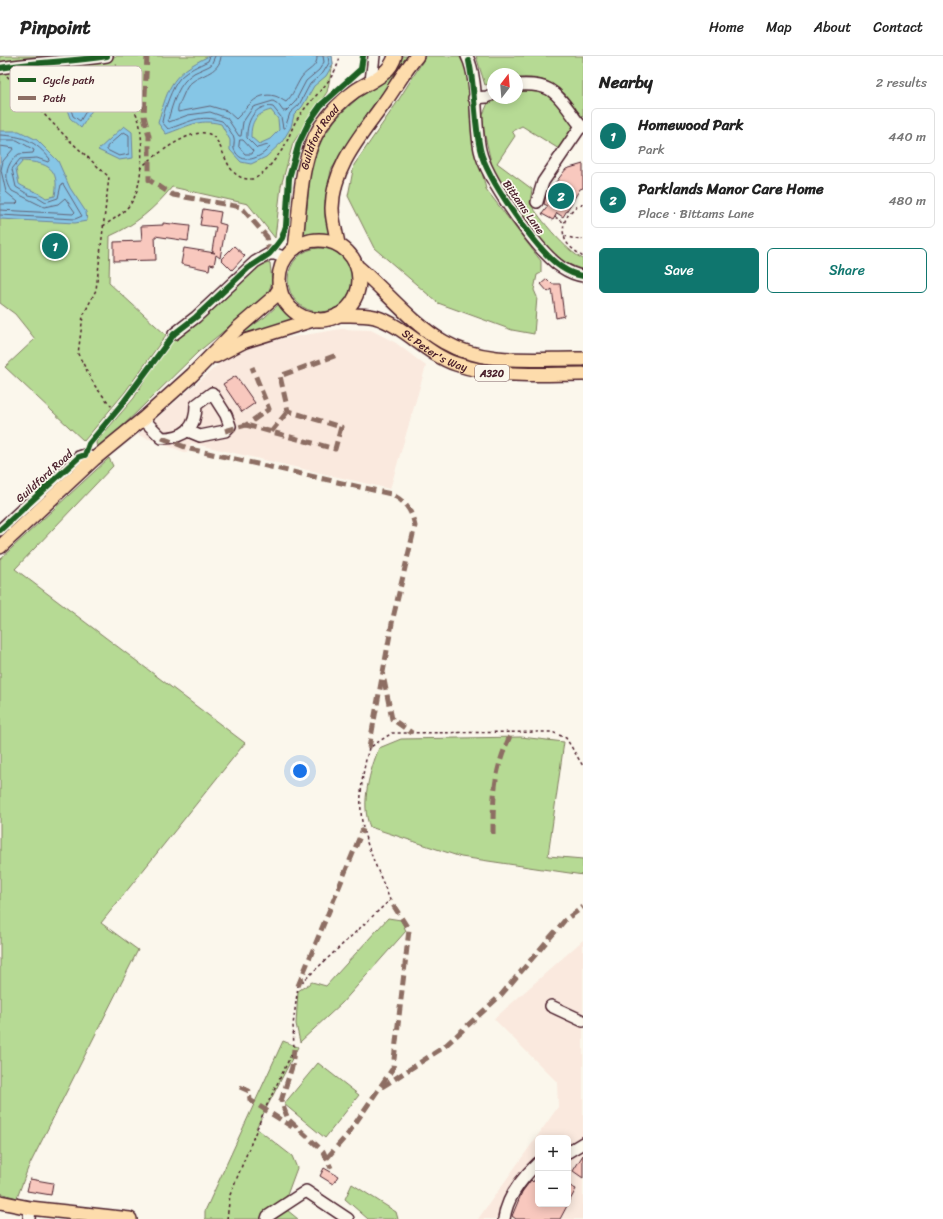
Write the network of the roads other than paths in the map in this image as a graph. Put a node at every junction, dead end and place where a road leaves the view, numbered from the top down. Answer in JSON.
{"nodes":[{"id":1,"x":374,"y":56,"type":"edge"},
{"id":2,"x":395,"y":56,"type":"edge"},
{"id":3,"x":417,"y":56,"type":"edge"},
{"id":4,"x":467,"y":56,"type":"edge"},
{"id":5,"x":111,"y":58,"type":"edge"},
{"id":6,"x":20,"y":66,"type":"edge"},
{"id":7,"x":371,"y":80,"type":"junction"},
{"id":8,"x":523,"y":85,"type":"edge"},
{"id":9,"x":487,"y":95,"type":"edge"},
{"id":10,"x":477,"y":97,"type":"junction"},
{"id":11,"x":582,"y":127,"type":"edge"},
{"id":12,"x":537,"y":202,"type":"dead end"},
{"id":13,"x":338,"y":244,"type":"junction"},
{"id":14,"x":295,"y":248,"type":"junction"},
{"id":15,"x":286,"y":258,"type":"junction"},
{"id":16,"x":359,"y":268,"type":"junction"},
{"id":17,"x":583,"y":276,"type":"edge"},
{"id":18,"x":280,"y":288,"type":"junction"},
{"id":19,"x":338,"y":314,"type":"junction"},
{"id":20,"x":316,"y":319,"type":"junction"},
{"id":21,"x":174,"y":334,"type":"dead end"},
{"id":22,"x":583,"y":359,"type":"edge"},
{"id":23,"x":203,"y":364,"type":"junction"},
{"id":24,"x":583,"y":374,"type":"edge"},
{"id":25,"x":143,"y":420,"type":"junction"},
{"id":26,"x":188,"y":431,"type":"dead end"},
{"id":27,"x":89,"y":457,"type":"junction"},
{"id":28,"x":0,"y":530,"type":"edge"},
{"id":29,"x":0,"y":547,"type":"edge"},
{"id":30,"x":551,"y":1006,"type":"dead end"},
{"id":31,"x":583,"y":1021,"type":"edge"},
{"id":32,"x":583,"y":1143,"type":"edge"},
{"id":33,"x":571,"y":1150,"type":"edge"},
{"id":34,"x":535,"y":1166,"type":"edge"},
{"id":35,"x":0,"y":1202,"type":"edge"},
{"id":36,"x":30,"y":1213,"type":"edge"},
{"id":37,"x":130,"y":1219,"type":"edge"},
{"id":38,"x":267,"y":1219,"type":"edge"},
{"id":39,"x":348,"y":1219,"type":"edge"},
{"id":40,"x":504,"y":1219,"type":"edge"}],
"edges":[{"from":1,"to":7,"type":"street"},
{"from":2,"to":7,"type":"main road","name":"Guildford Road"},
{"from":3,"to":13,"type":"main road"},
{"from":4,"to":10,"type":"street","name":"Bittams Lane"},
{"from":5,"to":6,"type":"street"},
{"from":7,"to":14,"type":"main road","name":"Guildford Road"},
{"from":8,"to":11,"type":"street"},
{"from":9,"to":10,"type":"street"},
{"from":10,"to":17,"type":"street","name":"Bittams Lane"},
{"from":11,"to":12,"type":"street"},
{"from":13,"to":14,"type":"main road"},
{"from":13,"to":16,"type":"main road","number":"A320"},
{"from":14,"to":15,"type":"main road"},
{"from":15,"to":18,"type":"main road"},
{"from":15,"to":21,"type":"street"},
{"from":16,"to":19,"type":"main road"},
{"from":16,"to":22,"type":"main road","name":"St Peter's Way","number":"A320"},
{"from":18,"to":20,"type":"main road"},
{"from":18,"to":23,"type":"main road","name":"Guildford Road","number":"A320"},
{"from":19,"to":20,"type":"main road","number":"A320"},
{"from":19,"to":24,"type":"main road","name":"St Peter's Way","number":"A320"},
{"from":20,"to":23,"type":"main road","name":"Guildford Road","number":"A320"},
{"from":23,"to":25,"type":"main road","name":"Guildford Road","number":"A320"},
{"from":25,"to":26,"type":"street"},
{"from":25,"to":27,"type":"main road","name":"Guildford Road","number":"A320"},
{"from":27,"to":28,"type":"street","name":"Guildford Road"},
{"from":27,"to":29,"type":"main road","name":"Guildford Road","number":"A320"},
{"from":30,"to":31,"type":"street"},
{"from":32,"to":33,"type":"street"},
{"from":34,"to":40,"type":"street"},
{"from":35,"to":36,"type":"main road"},
{"from":36,"to":37,"type":"main road"},
{"from":38,"to":39,"type":"street"}]}
